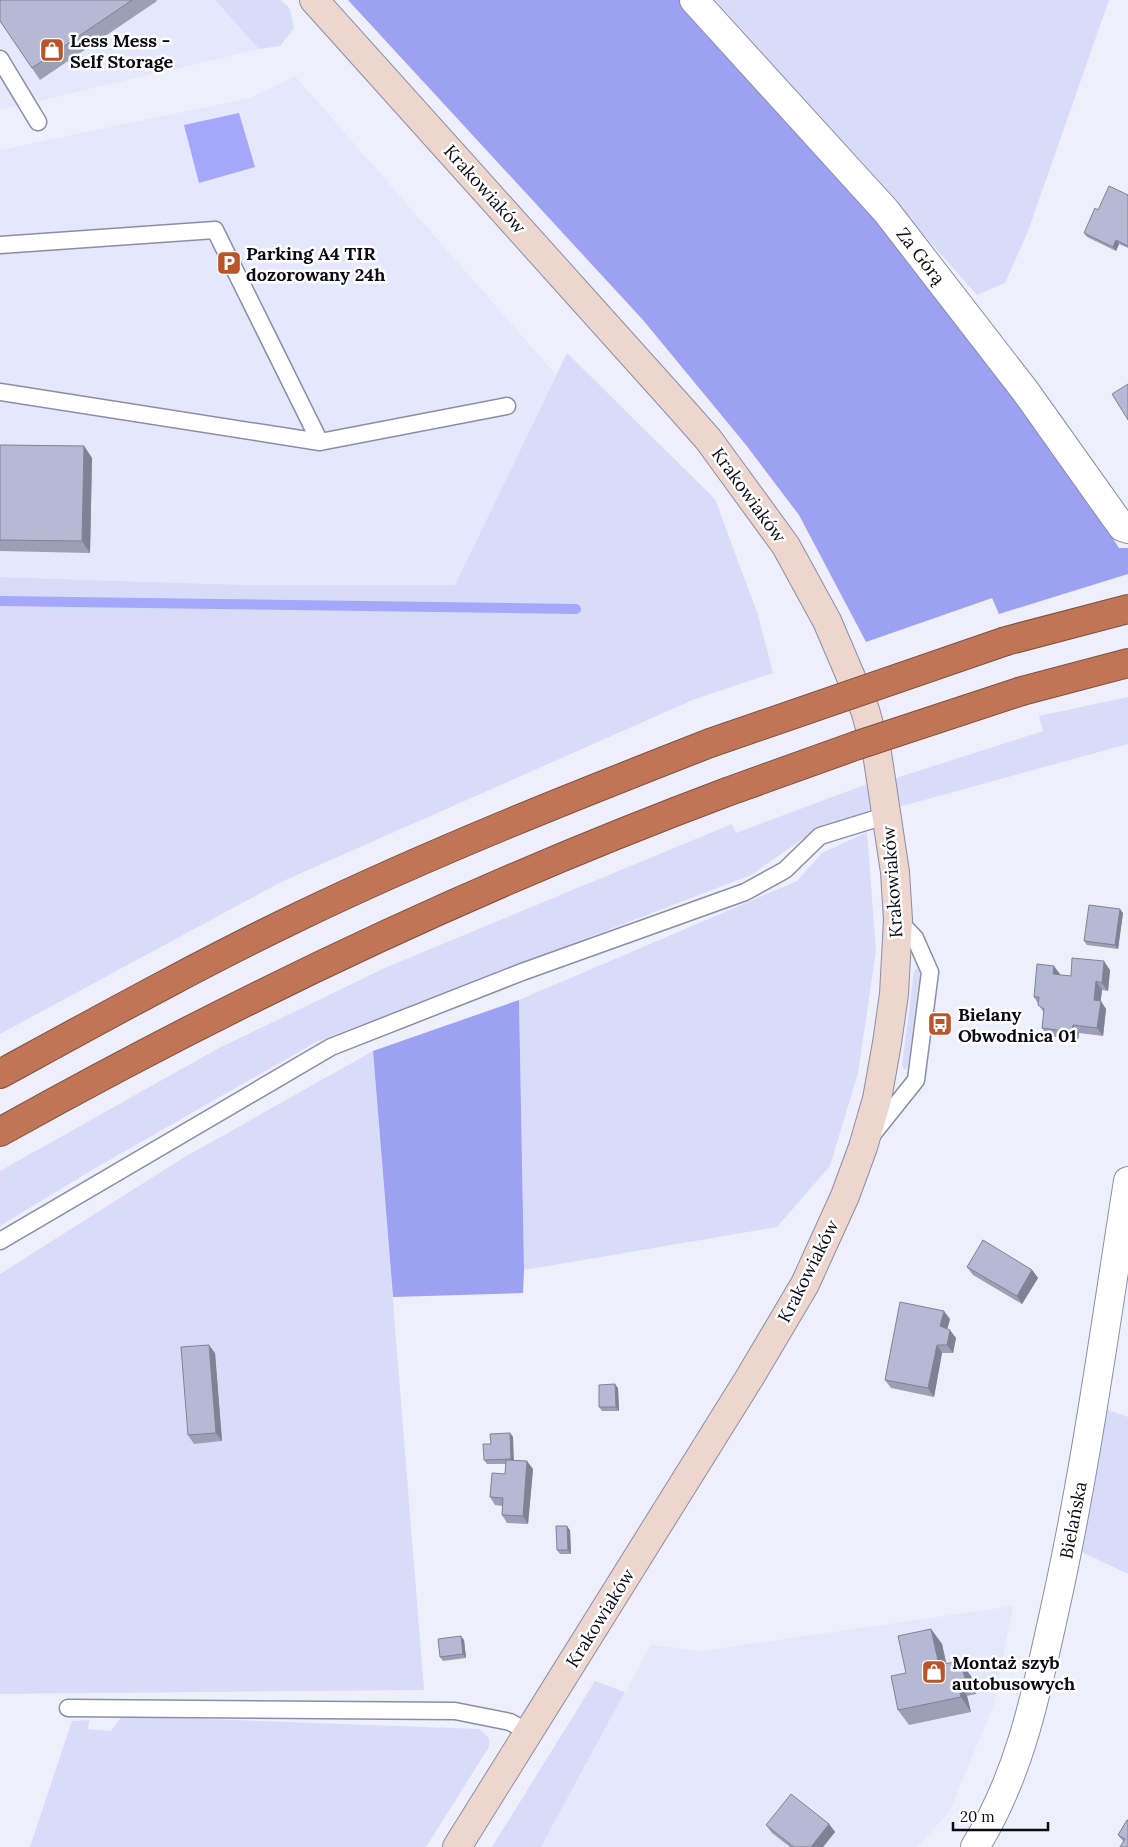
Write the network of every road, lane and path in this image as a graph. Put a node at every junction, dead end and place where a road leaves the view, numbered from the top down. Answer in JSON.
{"nodes":[{"id":1,"x":314,"y":0,"type":"edge"},
{"id":2,"x":694,"y":0,"type":"edge"},
{"id":3,"x":0,"y":59,"type":"edge"},
{"id":4,"x":38,"y":122,"type":"dead end"},
{"id":5,"x":0,"y":245,"type":"edge"},
{"id":6,"x":0,"y":392,"type":"edge"},
{"id":7,"x":507,"y":406,"type":"dead end"},
{"id":8,"x":320,"y":442,"type":"junction"},
{"id":9,"x":1128,"y":529,"type":"edge"},
{"id":10,"x":1128,"y":609,"type":"edge"},
{"id":11,"x":1128,"y":663,"type":"edge"},
{"id":12,"x":888,"y":815,"type":"junction"},
{"id":13,"x":0,"y":1074,"type":"edge"},
{"id":14,"x":0,"y":1132,"type":"edge"},
{"id":15,"x":1128,"y":1181,"type":"edge"},
{"id":16,"x":0,"y":1241,"type":"edge"},
{"id":17,"x":68,"y":1708,"type":"dead end"},
{"id":18,"x":528,"y":1732,"type":"junction"},
{"id":19,"x":457,"y":1847,"type":"edge"},
{"id":20,"x":974,"y":1847,"type":"edge"}],
"edges":[{"from":1,"to":12,"type":"main road","name":"Krakowiaków"},
{"from":2,"to":9,"type":"street","name":"Za Górą"},
{"from":3,"to":4,"type":"lane"},
{"from":5,"to":8,"type":"lane"},
{"from":6,"to":8,"type":"lane"},
{"from":7,"to":8,"type":"lane"},
{"from":10,"to":13,"type":"highway","bridge":true},
{"from":11,"to":14,"type":"highway","bridge":true},
{"from":12,"to":16,"type":"lane"},
{"from":12,"to":18,"type":"main road","name":"Krakowiaków"},
{"from":15,"to":20,"type":"street","name":"Bielańska"},
{"from":17,"to":18,"type":"lane"},
{"from":18,"to":19,"type":"main road","name":"Krakowiaków"}]}
